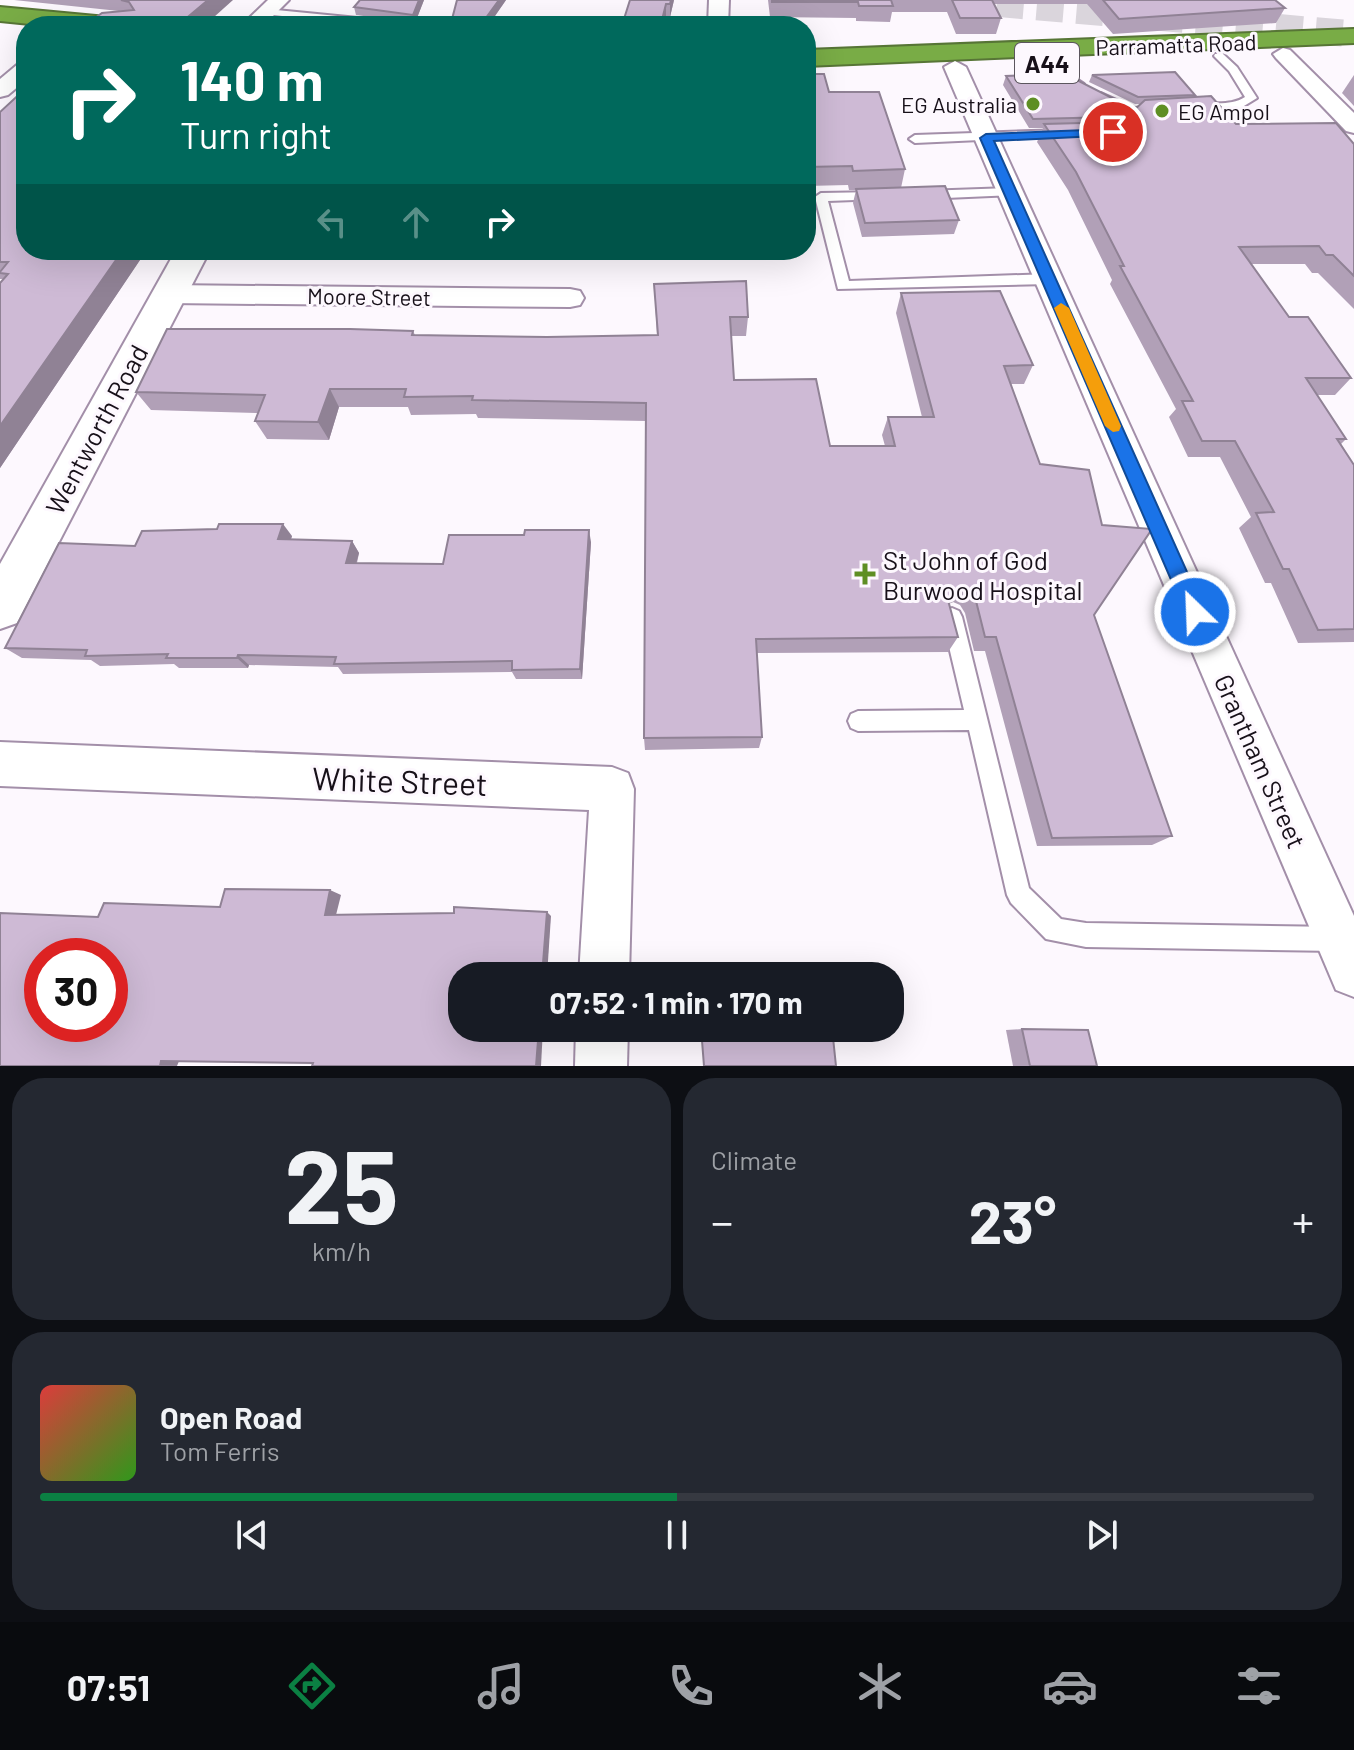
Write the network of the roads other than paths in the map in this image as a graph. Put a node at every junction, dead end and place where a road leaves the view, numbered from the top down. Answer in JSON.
{"nodes":[{"id":1,"x":273,"y":6,"type":"edge"},
{"id":2,"x":0,"y":14,"type":"edge"},
{"id":3,"x":21,"y":16,"type":"edge"},
{"id":4,"x":307,"y":16,"type":"edge"},
{"id":5,"x":1354,"y":36,"type":"edge"},
{"id":6,"x":1354,"y":51,"type":"edge"},
{"id":7,"x":1283,"y":54,"type":"junction"},
{"id":8,"x":1219,"y":56,"type":"junction"},
{"id":9,"x":816,"y":58,"type":"edge"},
{"id":10,"x":1045,"y":63,"type":"junction"},
{"id":11,"x":955,"y":67,"type":"junction"},
{"id":12,"x":816,"y":73,"type":"edge"},
{"id":13,"x":16,"y":77,"type":"edge"},
{"id":14,"x":0,"y":90,"type":"edge"},
{"id":15,"x":1178,"y":109,"type":"edge"},
{"id":16,"x":1162,"y":110,"type":"edge"},
{"id":17,"x":1132,"y":111,"type":"junction"},
{"id":18,"x":1123,"y":122,"type":"edge"},
{"id":19,"x":1354,"y":126,"type":"edge"},
{"id":20,"x":1071,"y":134,"type":"edge"},
{"id":21,"x":986,"y":138,"type":"junction"},
{"id":22,"x":915,"y":139,"type":"dead end"},
{"id":23,"x":1010,"y":192,"type":"junction"},
{"id":24,"x":187,"y":260,"type":"edge"},
{"id":25,"x":1049,"y":279,"type":"junction"},
{"id":26,"x":168,"y":294,"type":"junction"},
{"id":27,"x":570,"y":298,"type":"dead end"},
{"id":28,"x":0,"y":608,"type":"edge"},
{"id":29,"x":952,"y":614,"type":"edge"},
{"id":30,"x":977,"y":720,"type":"junction"},
{"id":31,"x":858,"y":721,"type":"dead end"},
{"id":32,"x":0,"y":764,"type":"edge"},
{"id":33,"x":1347,"y":956,"type":"edge"},
{"id":34,"x":605,"y":962,"type":"edge"},
{"id":35,"x":602,"y":1042,"type":"edge"},
{"id":36,"x":601,"y":1066,"type":"edge"}],
"edges":[{"from":1,"to":4,"type":"lane"},
{"from":2,"to":3,"type":"highway"},
{"from":5,"to":9,"type":"highway","name":"Parramatta Road","number":"A44"},
{"from":6,"to":7,"type":"highway","name":"Parramatta Road","number":"A44"},
{"from":7,"to":8,"type":"highway","name":"Parramatta Road","number":"A44"},
{"from":7,"to":19,"type":"street"},
{"from":8,"to":10,"type":"highway","name":"Parramatta Road","number":"A44"},
{"from":8,"to":15,"type":"lane"},
{"from":10,"to":11,"type":"highway","name":"Parramatta Road","number":"A44"},
{"from":10,"to":17,"type":"lane"},
{"from":11,"to":12,"type":"highway","name":"Parramatta Road","number":"A44"},
{"from":11,"to":21,"type":"street","name":"Grantham Street"},
{"from":13,"to":14,"type":"street"},
{"from":16,"to":17,"type":"lane"},
{"from":17,"to":18,"type":"lane"},
{"from":20,"to":21,"type":"lane"},
{"from":21,"to":22,"type":"lane"},
{"from":21,"to":23,"type":"street","name":"Grantham Street"},
{"from":23,"to":25,"type":"street","name":"Grantham Street"},
{"from":23,"to":25,"type":"lane"},
{"from":24,"to":26,"type":"street","name":"Wentworth Road"},
{"from":25,"to":33,"type":"street","name":"Grantham Street"},
{"from":26,"to":27,"type":"street","name":"Moore Street"},
{"from":26,"to":28,"type":"street","name":"Wentworth Road"},
{"from":29,"to":30,"type":"lane"},
{"from":30,"to":31,"type":"lane"},
{"from":30,"to":33,"type":"lane"},
{"from":32,"to":34,"type":"street","name":"White Street"},
{"from":35,"to":36,"type":"street"}]}
